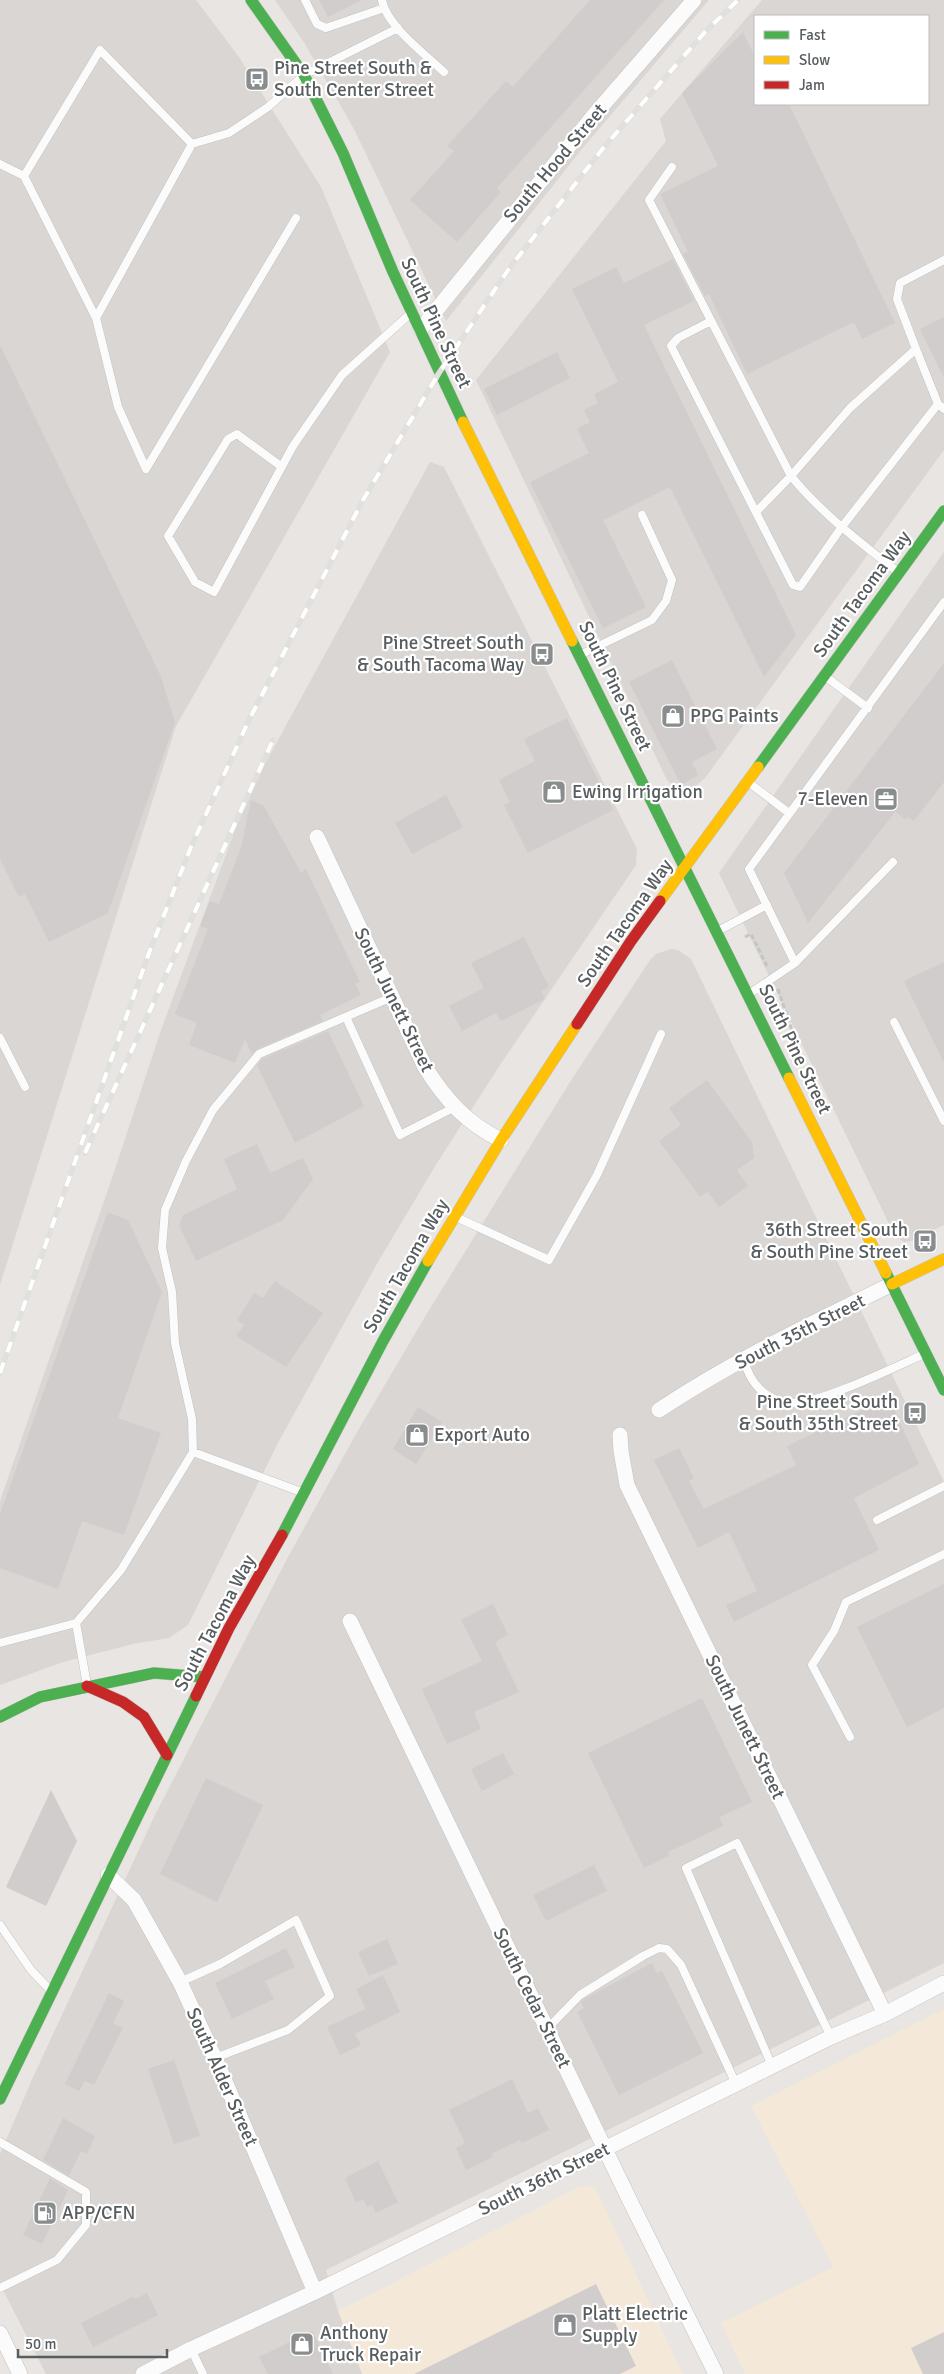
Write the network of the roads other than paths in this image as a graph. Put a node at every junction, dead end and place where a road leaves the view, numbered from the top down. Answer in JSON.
{"nodes":[{"id":1,"x":251,"y":0,"type":"edge"},
{"id":2,"x":305,"y":0,"type":"edge"},
{"id":3,"x":694,"y":0,"type":"edge"},
{"id":4,"x":383,"y":4,"type":"edge"},
{"id":5,"x":398,"y":28,"type":"junction"},
{"id":6,"x":444,"y":72,"type":"dead end"},
{"id":7,"x":304,"y":75,"type":"junction"},
{"id":8,"x":192,"y":144,"type":"junction"},
{"id":9,"x":0,"y":164,"type":"edge"},
{"id":10,"x":672,"y":166,"type":"dead end"},
{"id":11,"x":24,"y":176,"type":"junction"},
{"id":12,"x":296,"y":218,"type":"dead end"},
{"id":13,"x":944,"y":260,"type":"edge"},
{"id":14,"x":412,"y":311,"type":"junction"},
{"id":15,"x":96,"y":318,"type":"junction"},
{"id":16,"x":711,"y":321,"type":"junction"},
{"id":17,"x":421,"y":329,"type":"junction"},
{"id":18,"x":916,"y":349,"type":"junction"},
{"id":19,"x":941,"y":407,"type":"edge"},
{"id":20,"x":282,"y":467,"type":"junction"},
{"id":21,"x":791,"y":476,"type":"junction"},
{"id":22,"x":944,"y":510,"type":"edge"},
{"id":23,"x":756,"y":512,"type":"junction"},
{"id":24,"x":642,"y":515,"type":"dead end"},
{"id":25,"x":841,"y":528,"type":"junction"},
{"id":26,"x":899,"y":572,"type":"junction"},
{"id":27,"x":944,"y":602,"type":"edge"},
{"id":28,"x":580,"y":655,"type":"junction"},
{"id":29,"x":824,"y":676,"type":"junction"},
{"id":30,"x":868,"y":708,"type":"junction"},
{"id":31,"x":748,"y":782,"type":"junction"},
{"id":32,"x":789,"y":813,"type":"junction"},
{"id":33,"x":317,"y":837,"type":"dead end"},
{"id":34,"x":893,"y":862,"type":"dead end"},
{"id":35,"x":686,"y":867,"type":"junction"},
{"id":36,"x":767,"y":905,"type":"junction"},
{"id":37,"x":717,"y":931,"type":"junction"},
{"id":38,"x":795,"y":963,"type":"junction"},
{"id":39,"x":749,"y":994,"type":"junction"},
{"id":40,"x":392,"y":997,"type":"junction"},
{"id":41,"x":346,"y":1016,"type":"junction"},
{"id":42,"x":894,"y":1022,"type":"dead end"},
{"id":43,"x":661,"y":1034,"type":"dead end"},
{"id":44,"x":0,"y":1038,"type":"edge"},
{"id":45,"x":25,"y":1087,"type":"dead end"},
{"id":46,"x":455,"y":1107,"type":"junction"},
{"id":47,"x":944,"y":1121,"type":"edge"},
{"id":48,"x":501,"y":1140,"type":"junction"},
{"id":49,"x":454,"y":1216,"type":"junction"},
{"id":50,"x":944,"y":1259,"type":"edge"},
{"id":51,"x":892,"y":1284,"type":"junction"},
{"id":52,"x":926,"y":1353,"type":"junction"},
{"id":53,"x":744,"y":1360,"type":"junction"},
{"id":54,"x":944,"y":1390,"type":"edge"},
{"id":55,"x":659,"y":1410,"type":"dead end"},
{"id":56,"x":620,"y":1435,"type":"dead end"},
{"id":57,"x":193,"y":1452,"type":"junction"},
{"id":58,"x":944,"y":1486,"type":"edge"},
{"id":59,"x":304,"y":1493,"type":"junction"},
{"id":60,"x":877,"y":1520,"type":"dead end"},
{"id":61,"x":944,"y":1554,"type":"edge"},
{"id":62,"x":350,"y":1621,"type":"dead end"},
{"id":63,"x":76,"y":1623,"type":"junction"},
{"id":64,"x":0,"y":1643,"type":"edge"},
{"id":65,"x":204,"y":1677,"type":"junction"},
{"id":66,"x":87,"y":1686,"type":"junction"},
{"id":67,"x":0,"y":1717,"type":"edge"},
{"id":68,"x":850,"y":1737,"type":"dead end"},
{"id":69,"x":167,"y":1755,"type":"junction"},
{"id":70,"x":108,"y":1875,"type":"junction"},
{"id":71,"x":0,"y":1924,"type":"edge"},
{"id":72,"x":180,"y":1982,"type":"junction"},
{"id":73,"x":944,"y":1983,"type":"edge"},
{"id":74,"x":52,"y":1992,"type":"junction"},
{"id":75,"x":885,"y":2014,"type":"junction"},
{"id":76,"x":547,"y":2029,"type":"junction"},
{"id":77,"x":831,"y":2037,"type":"junction"},
{"id":78,"x":215,"y":2058,"type":"junction"},
{"id":79,"x":772,"y":2066,"type":"junction"},
{"id":80,"x":736,"y":2084,"type":"junction"},
{"id":81,"x":0,"y":2099,"type":"edge"},
{"id":82,"x":0,"y":2142,"type":"edge"},
{"id":83,"x":605,"y":2149,"type":"junction"},
{"id":84,"x":0,"y":2288,"type":"edge"},
{"id":85,"x":315,"y":2292,"type":"junction"},
{"id":86,"x":0,"y":2333,"type":"edge"},
{"id":87,"x":191,"y":2348,"type":"junction"},
{"id":88,"x":20,"y":2374,"type":"edge"},
{"id":89,"x":144,"y":2374,"type":"edge"},
{"id":90,"x":203,"y":2374,"type":"edge"},
{"id":91,"x":716,"y":2374,"type":"edge"}],
"edges":[{"from":1,"to":7,"type":"main road","name":"South Pine Street"},
{"from":2,"to":4,"type":"lane"},
{"from":3,"to":17,"type":"street","name":"South Hood Street"},
{"from":4,"to":5,"type":"lane"},
{"from":5,"to":6,"type":"lane"},
{"from":5,"to":7,"type":"lane"},
{"from":7,"to":8,"type":"lane"},
{"from":7,"to":14,"type":"main road","name":"South Pine Street"},
{"from":8,"to":11,"type":"lane"},
{"from":8,"to":15,"type":"lane"},
{"from":9,"to":11,"type":"lane"},
{"from":10,"to":16,"type":"lane"},
{"from":11,"to":15,"type":"lane"},
{"from":12,"to":15,"type":"lane"},
{"from":13,"to":18,"type":"lane"},
{"from":14,"to":17,"type":"main road","name":"South Pine Street"},
{"from":14,"to":20,"type":"lane"},
{"from":16,"to":21,"type":"lane"},
{"from":16,"to":23,"type":"lane"},
{"from":17,"to":28,"type":"main road","name":"South Pine Street"},
{"from":18,"to":19,"type":"lane"},
{"from":18,"to":21,"type":"lane"},
{"from":19,"to":25,"type":"lane"},
{"from":20,"to":20,"type":"lane"},
{"from":21,"to":23,"type":"lane"},
{"from":21,"to":25,"type":"lane"},
{"from":22,"to":26,"type":"main road","name":"South Tacoma Way"},
{"from":23,"to":25,"type":"lane"},
{"from":24,"to":28,"type":"lane"},
{"from":25,"to":26,"type":"lane"},
{"from":26,"to":29,"type":"main road","name":"South Tacoma Way"},
{"from":27,"to":30,"type":"lane"},
{"from":28,"to":35,"type":"main road","name":"South Pine Street"},
{"from":29,"to":30,"type":"lane"},
{"from":29,"to":31,"type":"main road","name":"South Tacoma Way"},
{"from":30,"to":32,"type":"lane"},
{"from":31,"to":32,"type":"lane"},
{"from":31,"to":35,"type":"main road","name":"South Tacoma Way"},
{"from":32,"to":36,"type":"lane"},
{"from":33,"to":40,"type":"street","name":"South Junett Street"},
{"from":34,"to":38,"type":"lane"},
{"from":35,"to":37,"type":"main road","name":"South Pine Street"},
{"from":35,"to":48,"type":"main road","name":"South Tacoma Way"},
{"from":36,"to":37,"type":"lane"},
{"from":36,"to":38,"type":"lane"},
{"from":37,"to":39,"type":"main road","name":"South Pine Street"},
{"from":38,"to":39,"type":"lane"},
{"from":39,"to":51,"type":"main road","name":"South Pine Street"},
{"from":40,"to":41,"type":"lane"},
{"from":40,"to":46,"type":"street","name":"South Junett Street"},
{"from":41,"to":46,"type":"lane"},
{"from":41,"to":57,"type":"lane"},
{"from":42,"to":47,"type":"lane"},
{"from":43,"to":49,"type":"lane"},
{"from":44,"to":45,"type":"lane"},
{"from":46,"to":48,"type":"street","name":"South Junett Street"},
{"from":48,"to":49,"type":"main road","name":"South Tacoma Way"},
{"from":49,"to":59,"type":"main road","name":"South Tacoma Way"},
{"from":50,"to":51,"type":"main road","name":"South 35th Street"},
{"from":51,"to":52,"type":"main road","name":"South Pine Street"},
{"from":51,"to":53,"type":"street","name":"South 35th Street"},
{"from":52,"to":53,"type":"lane"},
{"from":52,"to":54,"type":"main road","name":"South Pine Street"},
{"from":53,"to":55,"type":"street","name":"South 35th Street"},
{"from":56,"to":75,"type":"street","name":"South Junett Street"},
{"from":57,"to":59,"type":"lane"},
{"from":57,"to":63,"type":"lane"},
{"from":58,"to":60,"type":"lane"},
{"from":59,"to":65,"type":"main road","name":"South Tacoma Way"},
{"from":61,"to":68,"type":"lane"},
{"from":62,"to":76,"type":"street","name":"South Cedar Street"},
{"from":63,"to":64,"type":"lane"},
{"from":63,"to":66,"type":"lane"},
{"from":65,"to":66,"type":"main road"},
{"from":65,"to":69,"type":"main road","name":"South Tacoma Way"},
{"from":66,"to":67,"type":"main road"},
{"from":66,"to":69,"type":"main road"},
{"from":69,"to":70,"type":"main road","name":"South Tacoma Way"},
{"from":70,"to":72,"type":"street","name":"South Alder Street"},
{"from":70,"to":74,"type":"main road","name":"South Tacoma Way"},
{"from":71,"to":74,"type":"lane"},
{"from":72,"to":78,"type":"street","name":"South Alder Street"},
{"from":72,"to":78,"type":"lane"},
{"from":73,"to":75,"type":"street","name":"South 36th Street"},
{"from":74,"to":81,"type":"main road","name":"South Tacoma Way"},
{"from":75,"to":77,"type":"street","name":"South 36th Street"},
{"from":76,"to":80,"type":"lane"},
{"from":76,"to":83,"type":"street","name":"South Cedar Street"},
{"from":77,"to":79,"type":"street","name":"South 36th Street"},
{"from":77,"to":79,"type":"lane"},
{"from":78,"to":85,"type":"street","name":"South Alder Street"},
{"from":79,"to":80,"type":"street","name":"South 36th Street"},
{"from":80,"to":83,"type":"street","name":"South 36th Street"},
{"from":82,"to":84,"type":"lane"},
{"from":83,"to":85,"type":"street","name":"South 36th Street"},
{"from":83,"to":91,"type":"street","name":"South Cedar Street"},
{"from":85,"to":87,"type":"street","name":"South 36th Street"},
{"from":86,"to":88,"type":"street"},
{"from":87,"to":89,"type":"street","name":"South 36th Street"},
{"from":87,"to":90,"type":"lane"}]}
